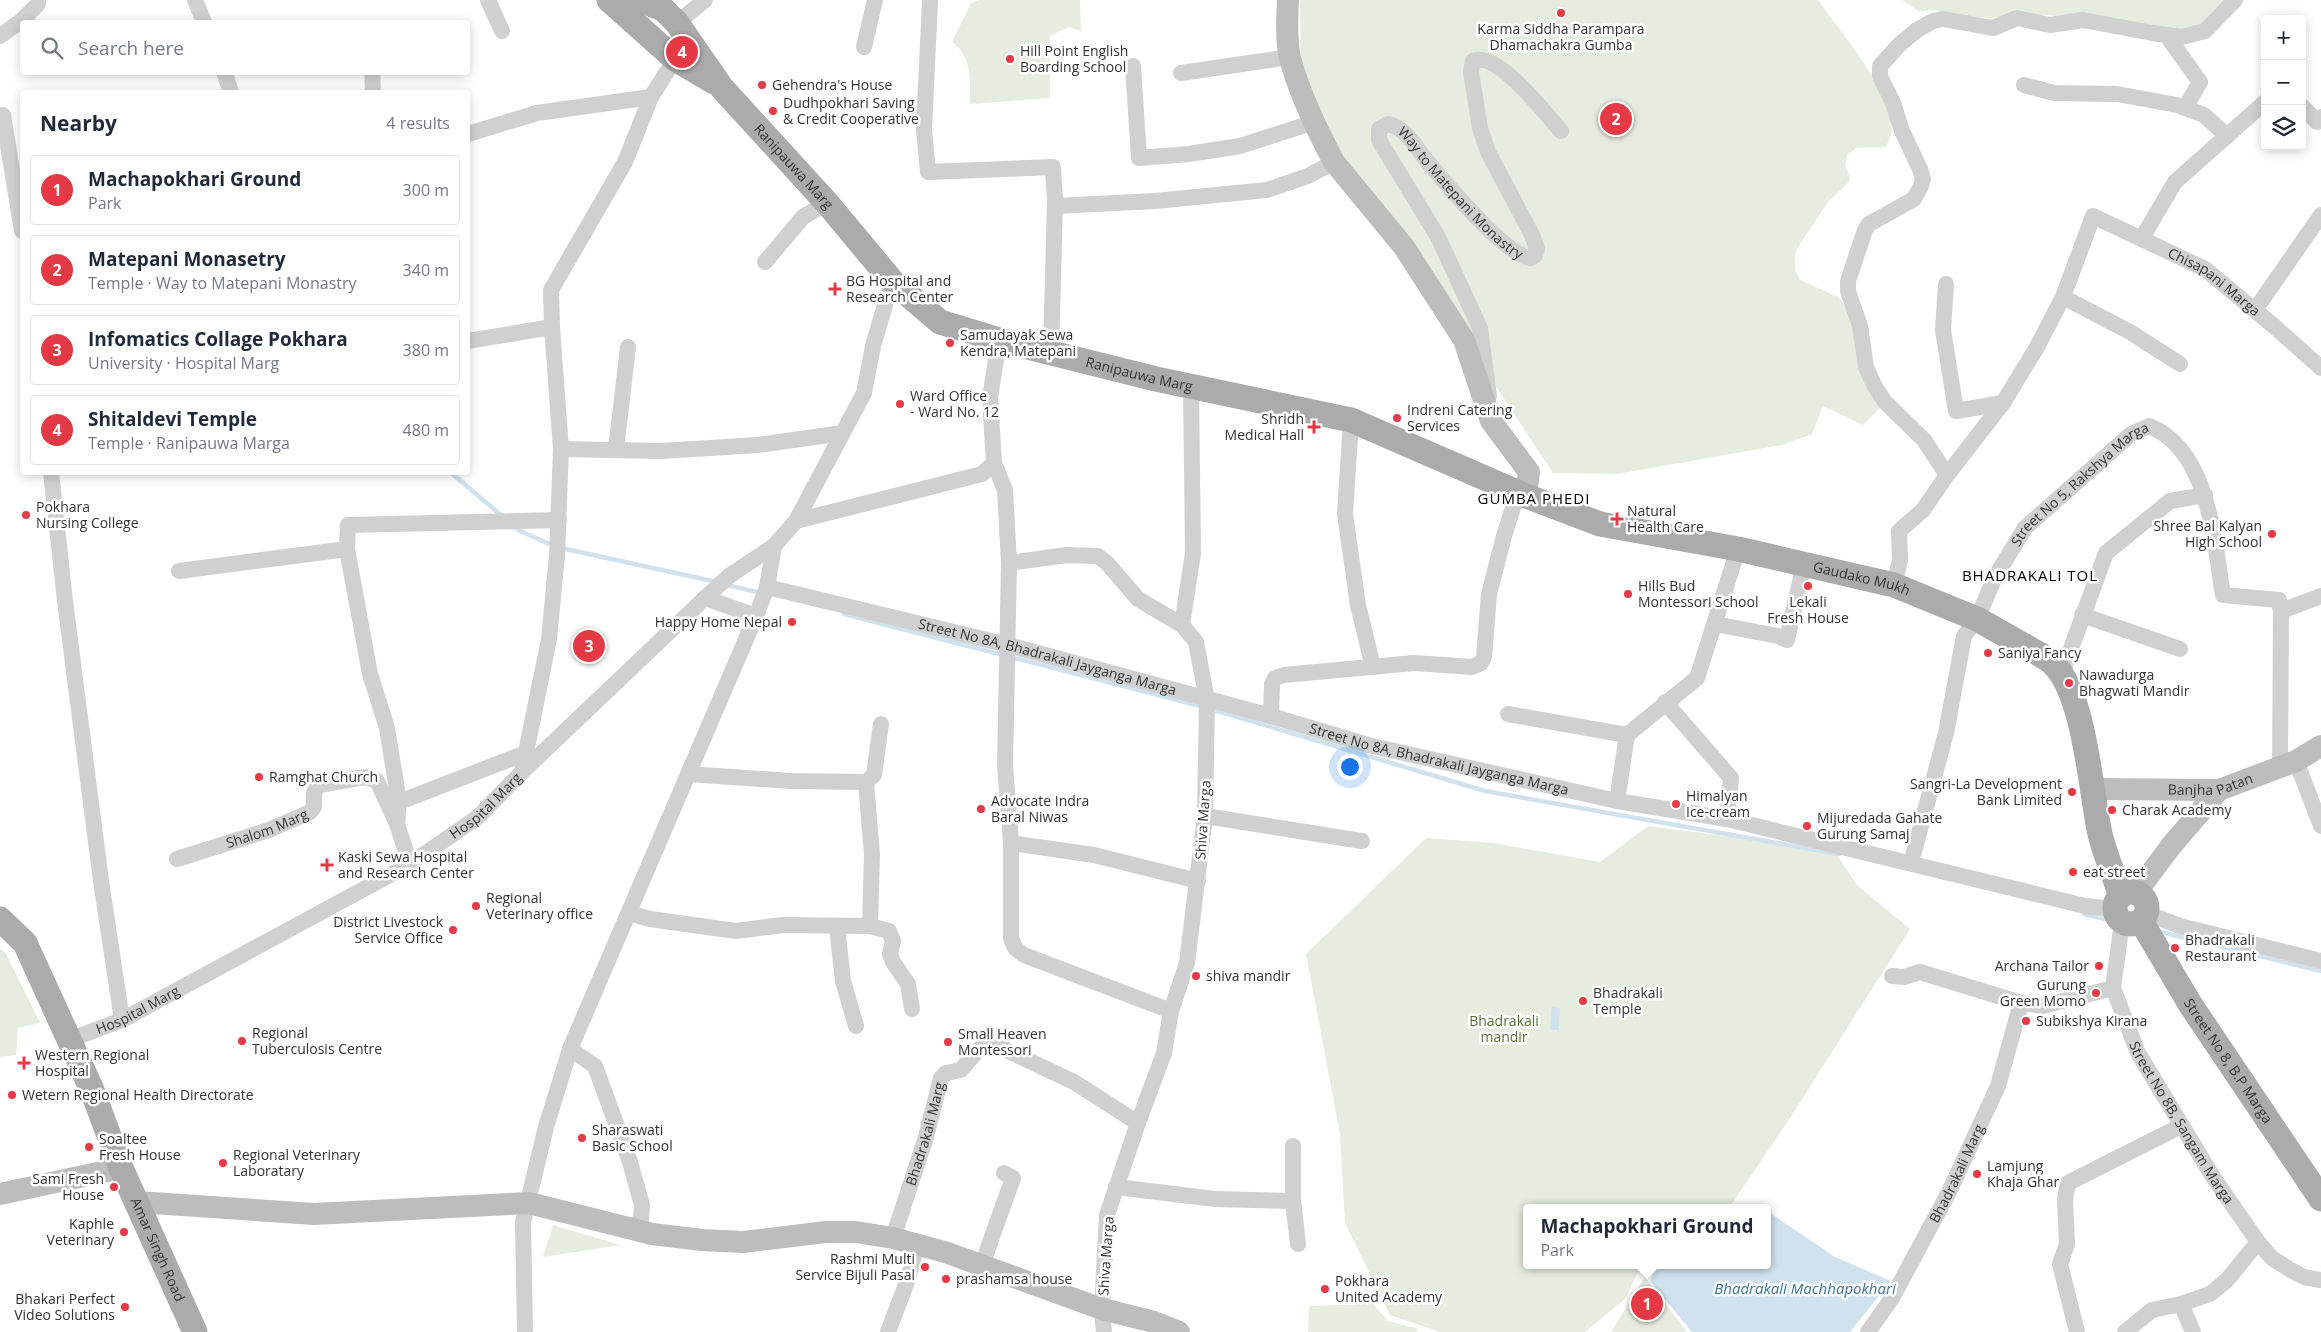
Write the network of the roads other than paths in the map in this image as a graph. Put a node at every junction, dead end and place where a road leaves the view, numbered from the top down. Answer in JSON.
{"nodes":[{"id":1,"x":38,"y":0,"type":"edge"},
{"id":2,"x":194,"y":0,"type":"edge"},
{"id":3,"x":488,"y":0,"type":"edge"},
{"id":4,"x":609,"y":0,"type":"edge"},
{"id":5,"x":640,"y":0,"type":"edge"},
{"id":6,"x":706,"y":0,"type":"edge"},
{"id":7,"x":875,"y":0,"type":"edge"},
{"id":8,"x":930,"y":0,"type":"edge"},
{"id":9,"x":1288,"y":0,"type":"edge"},
{"id":10,"x":2235,"y":0,"type":"edge"},
{"id":11,"x":22,"y":20,"type":"edge"},
{"id":12,"x":203,"y":20,"type":"edge"},
{"id":13,"x":20,"y":22,"type":"edge"},
{"id":14,"x":677,"y":23,"type":"junction"},
{"id":15,"x":502,"y":31,"type":"dead end"},
{"id":16,"x":0,"y":36,"type":"edge"},
{"id":17,"x":2167,"y":36,"type":"junction"},
{"id":18,"x":864,"y":47,"type":"dead end"},
{"id":19,"x":1290,"y":57,"type":"junction"},
{"id":20,"x":675,"y":59,"type":"junction"},
{"id":21,"x":1133,"y":66,"type":"dead end"},
{"id":22,"x":1181,"y":73,"type":"dead end"},
{"id":23,"x":225,"y":75,"type":"edge"},
{"id":24,"x":372,"y":75,"type":"edge"},
{"id":25,"x":2024,"y":85,"type":"dead end"},
{"id":26,"x":722,"y":88,"type":"junction"},
{"id":27,"x":230,"y":90,"type":"edge"},
{"id":28,"x":373,"y":90,"type":"edge"},
{"id":29,"x":651,"y":97,"type":"junction"},
{"id":30,"x":2262,"y":105,"type":"edge"},
{"id":31,"x":2185,"y":108,"type":"junction"},
{"id":32,"x":2306,"y":109,"type":"edge"},
{"id":33,"x":1,"y":110,"type":"edge"},
{"id":34,"x":2320,"y":121,"type":"edge"},
{"id":35,"x":1315,"y":122,"type":"junction"},
{"id":36,"x":1561,"y":131,"type":"dead end"},
{"id":37,"x":470,"y":133,"type":"edge"},
{"id":38,"x":2227,"y":136,"type":"junction"},
{"id":39,"x":1334,"y":162,"type":"junction"},
{"id":40,"x":20,"y":199,"type":"edge"},
{"id":41,"x":827,"y":203,"type":"junction"},
{"id":42,"x":1055,"y":206,"type":"junction"},
{"id":43,"x":2321,"y":215,"type":"edge"},
{"id":44,"x":2142,"y":238,"type":"junction"},
{"id":45,"x":765,"y":262,"type":"dead end"},
{"id":46,"x":892,"y":281,"type":"junction"},
{"id":47,"x":1946,"y":284,"type":"dead end"},
{"id":48,"x":2063,"y":297,"type":"junction"},
{"id":49,"x":2255,"y":310,"type":"junction"},
{"id":50,"x":552,"y":327,"type":"junction"},
{"id":51,"x":999,"y":340,"type":"junction"},
{"id":52,"x":470,"y":341,"type":"edge"},
{"id":53,"x":628,"y":347,"type":"dead end"},
{"id":54,"x":1051,"y":353,"type":"junction"},
{"id":55,"x":2180,"y":364,"type":"dead end"},
{"id":56,"x":2321,"y":368,"type":"edge"},
{"id":57,"x":1191,"y":386,"type":"junction"},
{"id":58,"x":2003,"y":403,"type":"junction"},
{"id":59,"x":1351,"y":420,"type":"junction"},
{"id":60,"x":1491,"y":421,"type":"junction"},
{"id":61,"x":843,"y":433,"type":"junction"},
{"id":62,"x":561,"y":450,"type":"junction"},
{"id":63,"x":616,"y":450,"type":"junction"},
{"id":64,"x":994,"y":463,"type":"junction"},
{"id":65,"x":51,"y":475,"type":"edge"},
{"id":66,"x":1946,"y":475,"type":"junction"},
{"id":67,"x":1522,"y":494,"type":"junction"},
{"id":68,"x":2205,"y":496,"type":"junction"},
{"id":69,"x":559,"y":520,"type":"junction"},
{"id":70,"x":796,"y":521,"type":"junction"},
{"id":71,"x":774,"y":546,"type":"junction"},
{"id":72,"x":348,"y":549,"type":"junction"},
{"id":73,"x":1738,"y":549,"type":"junction"},
{"id":74,"x":1009,"y":564,"type":"junction"},
{"id":75,"x":1804,"y":564,"type":"junction"},
{"id":76,"x":179,"y":571,"type":"dead end"},
{"id":77,"x":1894,"y":585,"type":"junction"},
{"id":78,"x":767,"y":587,"type":"junction"},
{"id":79,"x":2321,"y":596,"type":"edge"},
{"id":80,"x":704,"y":598,"type":"junction"},
{"id":81,"x":2282,"y":611,"type":"junction"},
{"id":82,"x":2082,"y":615,"type":"junction"},
{"id":83,"x":756,"y":616,"type":"junction"},
{"id":84,"x":1977,"y":619,"type":"junction"},
{"id":85,"x":1715,"y":624,"type":"junction"},
{"id":86,"x":1182,"y":625,"type":"junction"},
{"id":87,"x":1008,"y":645,"type":"junction"},
{"id":88,"x":2180,"y":649,"type":"dead end"},
{"id":89,"x":1373,"y":667,"type":"junction"},
{"id":90,"x":2062,"y":674,"type":"junction"},
{"id":91,"x":1207,"y":700,"type":"junction"},
{"id":92,"x":1665,"y":702,"type":"junction"},
{"id":93,"x":1508,"y":714,"type":"dead end"},
{"id":94,"x":1271,"y":716,"type":"junction"},
{"id":95,"x":881,"y":724,"type":"dead end"},
{"id":96,"x":1627,"y":735,"type":"junction"},
{"id":97,"x":2321,"y":746,"type":"edge"},
{"id":98,"x":526,"y":754,"type":"junction"},
{"id":99,"x":2288,"y":764,"type":"junction"},
{"id":100,"x":522,"y":772,"type":"junction"},
{"id":101,"x":688,"y":774,"type":"junction"},
{"id":102,"x":866,"y":782,"type":"junction"},
{"id":103,"x":2092,"y":789,"type":"junction"},
{"id":104,"x":2219,"y":790,"type":"junction"},
{"id":105,"x":1617,"y":801,"type":"junction"},
{"id":106,"x":400,"y":802,"type":"junction"},
{"id":107,"x":1205,"y":816,"type":"junction"},
{"id":108,"x":1727,"y":819,"type":"junction"},
{"id":109,"x":397,"y":824,"type":"junction"},
{"id":110,"x":2321,"y":826,"type":"edge"},
{"id":111,"x":1362,"y":841,"type":"dead end"},
{"id":112,"x":1011,"y":844,"type":"junction"},
{"id":113,"x":177,"y":859,"type":"dead end"},
{"id":114,"x":1911,"y":863,"type":"junction"},
{"id":115,"x":410,"y":864,"type":"junction"},
{"id":116,"x":1198,"y":881,"type":"junction"},
{"id":117,"x":2130,"y":909,"type":"junction"},
{"id":118,"x":629,"y":913,"type":"junction"},
{"id":119,"x":0,"y":919,"type":"edge"},
{"id":120,"x":870,"y":926,"type":"junction"},
{"id":121,"x":837,"y":927,"type":"junction"},
{"id":122,"x":2321,"y":961,"type":"edge"},
{"id":123,"x":1892,"y":976,"type":"dead end"},
{"id":124,"x":2113,"y":988,"type":"junction"},
{"id":125,"x":2021,"y":1003,"type":"junction"},
{"id":126,"x":912,"y":1009,"type":"dead end"},
{"id":127,"x":1171,"y":1011,"type":"junction"},
{"id":128,"x":122,"y":1020,"type":"junction"},
{"id":129,"x":856,"y":1026,"type":"dead end"},
{"id":130,"x":69,"y":1040,"type":"junction"},
{"id":131,"x":570,"y":1049,"type":"junction"},
{"id":132,"x":1138,"y":1123,"type":"junction"},
{"id":133,"x":2181,"y":1126,"type":"junction"},
{"id":134,"x":1293,"y":1146,"type":"dead end"},
{"id":135,"x":120,"y":1168,"type":"junction"},
{"id":136,"x":1004,"y":1173,"type":"dead end"},
{"id":137,"x":1116,"y":1187,"type":"junction"},
{"id":138,"x":0,"y":1194,"type":"edge"},
{"id":139,"x":2321,"y":1199,"type":"edge"},
{"id":140,"x":1293,"y":1201,"type":"junction"},
{"id":141,"x":137,"y":1202,"type":"junction"},
{"id":142,"x":529,"y":1203,"type":"junction"},
{"id":143,"x":633,"y":1228,"type":"junction"},
{"id":144,"x":894,"y":1238,"type":"junction"},
{"id":145,"x":2258,"y":1242,"type":"junction"},
{"id":146,"x":917,"y":1244,"type":"junction"},
{"id":147,"x":1298,"y":1244,"type":"dead end"},
{"id":148,"x":982,"y":1265,"type":"junction"},
{"id":149,"x":2321,"y":1280,"type":"edge"},
{"id":150,"x":2182,"y":1304,"type":"junction"},
{"id":151,"x":1102,"y":1309,"type":"junction"},
{"id":152,"x":2131,"y":1329,"type":"edge"},
{"id":153,"x":195,"y":1332,"type":"edge"},
{"id":154,"x":525,"y":1332,"type":"edge"},
{"id":155,"x":888,"y":1332,"type":"edge"},
{"id":156,"x":1104,"y":1332,"type":"edge"},
{"id":157,"x":1179,"y":1332,"type":"edge"},
{"id":158,"x":1868,"y":1332,"type":"edge"},
{"id":159,"x":2077,"y":1332,"type":"edge"},
{"id":160,"x":2193,"y":1332,"type":"edge"}],
"edges":[{"from":1,"to":11,"type":"street"},
{"from":2,"to":12,"type":"street"},
{"from":3,"to":15,"type":"street"},
{"from":4,"to":20,"type":"main road"},
{"from":5,"to":14,"type":"main road"},
{"from":6,"to":14,"type":"street"},
{"from":7,"to":18,"type":"street"},
{"from":8,"to":42,"type":"street"},
{"from":9,"to":19,"type":"main road"},
{"from":10,"to":17,"type":"street"},
{"from":13,"to":16,"type":"street"},
{"from":14,"to":26,"type":"main road"},
{"from":17,"to":31,"type":"street"},
{"from":17,"to":66,"type":"street"},
{"from":19,"to":22,"type":"street"},
{"from":19,"to":35,"type":"main road"},
{"from":20,"to":26,"type":"main road"},
{"from":20,"to":29,"type":"street"},
{"from":21,"to":35,"type":"street"},
{"from":23,"to":27,"type":"street"},
{"from":24,"to":28,"type":"street"},
{"from":25,"to":31,"type":"street"},
{"from":26,"to":41,"type":"main road","name":"Ranipauwa Marg"},
{"from":29,"to":37,"type":"street"},
{"from":29,"to":50,"type":"street"},
{"from":30,"to":38,"type":"street"},
{"from":31,"to":38,"type":"street"},
{"from":32,"to":34,"type":"street"},
{"from":33,"to":40,"type":"street"},
{"from":35,"to":39,"type":"main road"},
{"from":36,"to":60,"type":"street","name":"Way to Matepani Monastry"},
{"from":38,"to":44,"type":"street"},
{"from":39,"to":42,"type":"street"},
{"from":39,"to":60,"type":"main road"},
{"from":41,"to":45,"type":"street"},
{"from":41,"to":46,"type":"main road","name":"Ranipauwa Marg"},
{"from":42,"to":54,"type":"street"},
{"from":43,"to":49,"type":"street"},
{"from":44,"to":48,"type":"street","name":"Chisapani Marga"},
{"from":44,"to":49,"type":"street","name":"Chisapani Marga"},
{"from":46,"to":51,"type":"main road","name":"Ranipauwa Marg"},
{"from":46,"to":61,"type":"street","name":"Hospital Marg"},
{"from":47,"to":58,"type":"street"},
{"from":48,"to":55,"type":"street"},
{"from":48,"to":58,"type":"street"},
{"from":49,"to":56,"type":"street","name":"Chisapani Marga"},
{"from":50,"to":52,"type":"street"},
{"from":50,"to":62,"type":"street"},
{"from":51,"to":54,"type":"main road","name":"Ranipauwa Marg"},
{"from":51,"to":64,"type":"street"},
{"from":53,"to":63,"type":"street"},
{"from":54,"to":57,"type":"main road","name":"Ranipauwa Marg"},
{"from":57,"to":59,"type":"main road","name":"Ranipauwa Marg"},
{"from":57,"to":86,"type":"street"},
{"from":58,"to":66,"type":"street"},
{"from":59,"to":67,"type":"main road","name":"Ranipauwa Marg"},
{"from":59,"to":89,"type":"street"},
{"from":60,"to":67,"type":"main road"},
{"from":61,"to":63,"type":"street"},
{"from":61,"to":70,"type":"street","name":"Hospital Marg"},
{"from":62,"to":63,"type":"street"},
{"from":62,"to":69,"type":"street"},
{"from":64,"to":70,"type":"street"},
{"from":64,"to":74,"type":"street"},
{"from":65,"to":128,"type":"street"},
{"from":66,"to":77,"type":"street"},
{"from":67,"to":73,"type":"main road","name":"Gaudako Mukh"},
{"from":67,"to":89,"type":"street"},
{"from":68,"to":81,"type":"street","name":"Street No 5, Rakshya Marga"},
{"from":68,"to":82,"type":"street"},
{"from":68,"to":84,"type":"street","name":"Street No 5, Rakshya Marga"},
{"from":69,"to":72,"type":"street"},
{"from":69,"to":98,"type":"street"},
{"from":70,"to":71,"type":"street","name":"Hospital Marg"},
{"from":71,"to":78,"type":"street"},
{"from":71,"to":80,"type":"street","name":"Hospital Marg"},
{"from":72,"to":76,"type":"street"},
{"from":72,"to":106,"type":"street"},
{"from":73,"to":75,"type":"main road","name":"Gaudako Mukh"},
{"from":73,"to":85,"type":"street"},
{"from":74,"to":86,"type":"street","name":"Shiva Marga"},
{"from":74,"to":87,"type":"street"},
{"from":75,"to":77,"type":"main road","name":"Gaudako Mukh"},
{"from":75,"to":85,"type":"street"},
{"from":77,"to":84,"type":"main road","name":"Gaudako Mukh"},
{"from":78,"to":83,"type":"street"},
{"from":78,"to":87,"type":"street","name":"Street No 8A, Bhadrakali Jayganga Marga"},
{"from":79,"to":81,"type":"street"},
{"from":80,"to":83,"type":"street"},
{"from":80,"to":100,"type":"street","name":"Hospital Marg"},
{"from":81,"to":99,"type":"street"},
{"from":82,"to":88,"type":"street"},
{"from":82,"to":90,"type":"street"},
{"from":83,"to":101,"type":"street"},
{"from":84,"to":90,"type":"main road","name":"Gaudako Mukh"},
{"from":84,"to":114,"type":"street","name":"Street No 5, Rakshya Marga"},
{"from":85,"to":92,"type":"street"},
{"from":86,"to":91,"type":"street","name":"Shiva Marga"},
{"from":87,"to":91,"type":"street","name":"Street No 8A, Bhadrakali Jayganga Marga"},
{"from":87,"to":112,"type":"street"},
{"from":89,"to":94,"type":"street"},
{"from":90,"to":103,"type":"main road","name":"Gaudako Mukh"},
{"from":91,"to":94,"type":"street","name":"Street No 8A, Bhadrakali Jayganga Marga"},
{"from":91,"to":107,"type":"street","name":"Shiva Marga"},
{"from":92,"to":96,"type":"street"},
{"from":92,"to":108,"type":"street"},
{"from":93,"to":96,"type":"street"},
{"from":94,"to":105,"type":"street","name":"Street No 8A, Bhadrakali Jayganga Marga"},
{"from":95,"to":102,"type":"street"},
{"from":96,"to":105,"type":"street"},
{"from":97,"to":99,"type":"main road","name":"Banjha Patan"},
{"from":98,"to":100,"type":"street"},
{"from":98,"to":106,"type":"street"},
{"from":99,"to":104,"type":"main road","name":"Banjha Patan"},
{"from":99,"to":110,"type":"street"},
{"from":100,"to":115,"type":"street","name":"Hospital Marg"},
{"from":101,"to":102,"type":"street"},
{"from":101,"to":118,"type":"street"},
{"from":102,"to":120,"type":"street"},
{"from":103,"to":104,"type":"main road","name":"Banjha Patan"},
{"from":103,"to":117,"type":"main road","name":"Street No 8, B.P Marga"},
{"from":104,"to":117,"type":"main road"},
{"from":105,"to":108,"type":"street","name":"Street No 8A, Bhadrakali Jayganga Marga"},
{"from":106,"to":109,"type":"street"},
{"from":107,"to":111,"type":"street"},
{"from":107,"to":116,"type":"street","name":"Shiva Marga"},
{"from":108,"to":114,"type":"street","name":"Street No 8A, Bhadrakali Jayganga Marga"},
{"from":109,"to":113,"type":"street","name":"Shalom Marg"},
{"from":109,"to":115,"type":"street"},
{"from":112,"to":116,"type":"street"},
{"from":112,"to":127,"type":"street"},
{"from":114,"to":117,"type":"street","name":"Street No 8A, Bhadrakali Jayganga Marga"},
{"from":115,"to":128,"type":"street","name":"Hospital Marg"},
{"from":116,"to":127,"type":"street","name":"Shiva Marga"},
{"from":117,"to":122,"type":"street","name":"Street No 8A, Bhadrakali Jayganga Marga"},
{"from":117,"to":124,"type":"street","name":"Street No 8B, Sangam Marga"},
{"from":117,"to":139,"type":"main road","name":"Street No 8, B.P Marga"},
{"from":118,"to":121,"type":"street"},
{"from":118,"to":131,"type":"street"},
{"from":119,"to":130,"type":"main road"},
{"from":120,"to":121,"type":"street"},
{"from":120,"to":126,"type":"street"},
{"from":121,"to":129,"type":"street"},
{"from":123,"to":125,"type":"street"},
{"from":124,"to":125,"type":"street"},
{"from":124,"to":133,"type":"street","name":"Street No 8B, Sangam Marga"},
{"from":125,"to":158,"type":"street","name":"Bhadrakali Marg"},
{"from":127,"to":132,"type":"street","name":"Shiva Marga"},
{"from":128,"to":130,"type":"street","name":"Hospital Marg"},
{"from":130,"to":135,"type":"main road"},
{"from":131,"to":142,"type":"street"},
{"from":131,"to":143,"type":"street"},
{"from":132,"to":137,"type":"street","name":"Shiva Marga"},
{"from":132,"to":144,"type":"street","name":"Bhadrakali Marg"},
{"from":133,"to":145,"type":"street","name":"Street No 8B, Sangam Marga"},
{"from":133,"to":159,"type":"street"},
{"from":134,"to":140,"type":"street"},
{"from":135,"to":138,"type":"main road"},
{"from":135,"to":141,"type":"main road","name":"Amar Singh Road"},
{"from":136,"to":148,"type":"street"},
{"from":137,"to":140,"type":"street"},
{"from":137,"to":151,"type":"street","name":"Shiva Marga"},
{"from":140,"to":147,"type":"street"},
{"from":141,"to":142,"type":"main road"},
{"from":141,"to":153,"type":"main road","name":"Amar Singh Road"},
{"from":142,"to":143,"type":"main road"},
{"from":142,"to":154,"type":"street"},
{"from":143,"to":144,"type":"main road"},
{"from":144,"to":146,"type":"main road"},
{"from":145,"to":149,"type":"street","name":"Street No 8B, Sangam Marga"},
{"from":145,"to":150,"type":"street"},
{"from":146,"to":148,"type":"main road"},
{"from":146,"to":155,"type":"street"},
{"from":148,"to":151,"type":"main road"},
{"from":150,"to":152,"type":"street"},
{"from":150,"to":160,"type":"street"},
{"from":151,"to":156,"type":"street","name":"Shiva Marga"},
{"from":151,"to":157,"type":"main road"}]}
